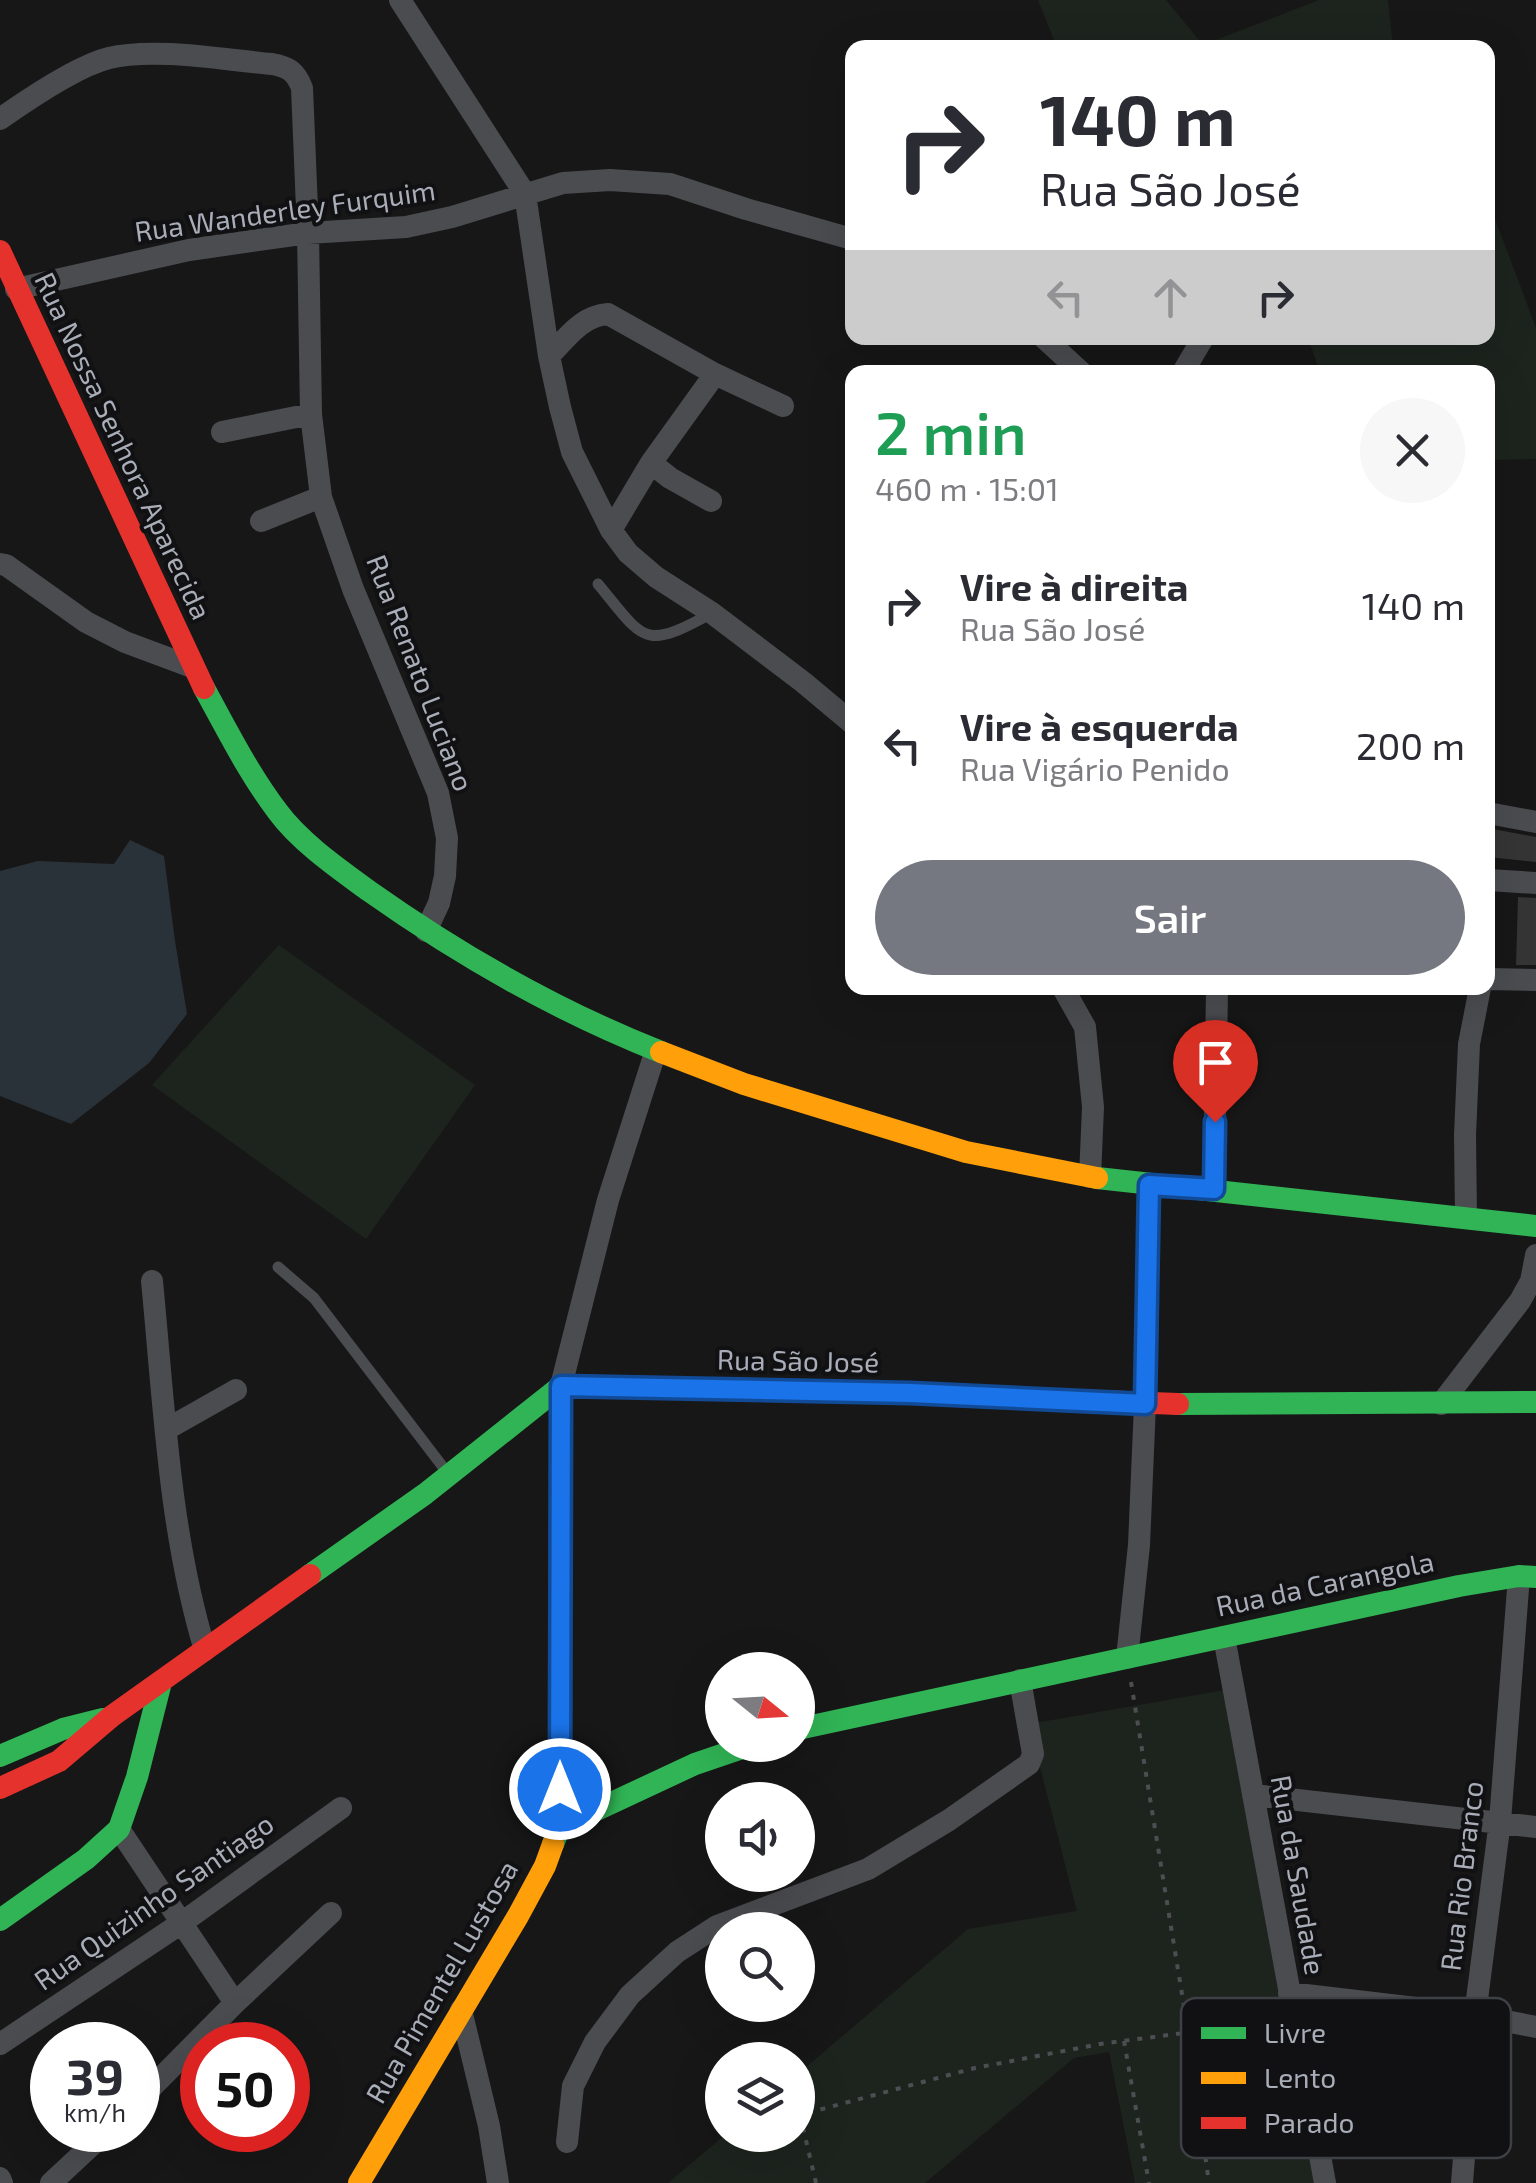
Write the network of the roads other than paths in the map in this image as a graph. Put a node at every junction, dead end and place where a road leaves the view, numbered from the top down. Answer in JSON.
{"nodes":[{"id":1,"x":400,"y":0,"type":"edge"},
{"id":2,"x":0,"y":119,"type":"edge"},
{"id":3,"x":525,"y":194,"type":"junction"},
{"id":4,"x":308,"y":233,"type":"junction"},
{"id":5,"x":845,"y":237,"type":"edge"},
{"id":6,"x":0,"y":251,"type":"edge"},
{"id":7,"x":16,"y":289,"type":"junction"},
{"id":8,"x":1051,"y":345,"type":"edge"},
{"id":9,"x":549,"y":356,"type":"junction"},
{"id":10,"x":1072,"y":365,"type":"edge"},
{"id":11,"x":714,"y":374,"type":"junction"},
{"id":12,"x":783,"y":406,"type":"dead end"},
{"id":13,"x":310,"y":414,"type":"junction"},
{"id":14,"x":222,"y":432,"type":"dead end"},
{"id":15,"x":650,"y":463,"type":"junction"},
{"id":16,"x":320,"y":497,"type":"junction"},
{"id":17,"x":712,"y":501,"type":"dead end"},
{"id":18,"x":261,"y":521,"type":"dead end"},
{"id":19,"x":611,"y":530,"type":"junction"},
{"id":20,"x":0,"y":564,"type":"edge"},
{"id":21,"x":598,"y":584,"type":"dead end"},
{"id":22,"x":712,"y":613,"type":"junction"},
{"id":23,"x":192,"y":667,"type":"junction"},
{"id":24,"x":845,"y":718,"type":"edge"},
{"id":25,"x":1495,"y":814,"type":"edge"},
{"id":26,"x":1536,"y":822,"type":"edge"},
{"id":27,"x":1495,"y":880,"type":"edge"},
{"id":28,"x":1536,"y":883,"type":"edge"},
{"id":29,"x":426,"y":932,"type":"junction"},
{"id":30,"x":1495,"y":979,"type":"edge"},
{"id":31,"x":1536,"y":980,"type":"edge"},
{"id":32,"x":1067,"y":995,"type":"edge"},
{"id":33,"x":1217,"y":995,"type":"edge"},
{"id":34,"x":1479,"y":995,"type":"edge"},
{"id":35,"x":656,"y":1050,"type":"junction"},
{"id":36,"x":1090,"y":1176,"type":"junction"},
{"id":37,"x":1149,"y":1185,"type":"junction"},
{"id":38,"x":1214,"y":1189,"type":"junction"},
{"id":39,"x":1466,"y":1218,"type":"junction"},
{"id":40,"x":1536,"y":1226,"type":"edge"},
{"id":41,"x":1536,"y":1255,"type":"edge"},
{"id":42,"x":278,"y":1267,"type":"dead end"},
{"id":43,"x":152,"y":1281,"type":"dead end"},
{"id":44,"x":561,"y":1386,"type":"junction"},
{"id":45,"x":236,"y":1390,"type":"dead end"},
{"id":46,"x":1536,"y":1402,"type":"edge"},
{"id":47,"x":1145,"y":1404,"type":"junction"},
{"id":48,"x":1441,"y":1404,"type":"junction"},
{"id":49,"x":167,"y":1429,"type":"junction"},
{"id":50,"x":449,"y":1475,"type":"junction"},
{"id":51,"x":1527,"y":1576,"type":"edge"},
{"id":52,"x":1224,"y":1637,"type":"junction"},
{"id":53,"x":205,"y":1650,"type":"junction"},
{"id":54,"x":1128,"y":1658,"type":"junction"},
{"id":55,"x":1020,"y":1680,"type":"junction"},
{"id":56,"x":161,"y":1682,"type":"junction"},
{"id":57,"x":112,"y":1716,"type":"junction"},
{"id":58,"x":815,"y":1725,"type":"edge"},
{"id":59,"x":0,"y":1756,"type":"edge"},
{"id":60,"x":705,"y":1761,"type":"edge"},
{"id":61,"x":0,"y":1788,"type":"edge"},
{"id":62,"x":1253,"y":1795,"type":"junction"},
{"id":63,"x":341,"y":1808,"type":"dead end"},
{"id":64,"x":1500,"y":1821,"type":"junction"},
{"id":65,"x":1536,"y":1826,"type":"edge"},
{"id":66,"x":560,"y":1827,"type":"junction"},
{"id":67,"x":119,"y":1829,"type":"junction"},
{"id":68,"x":331,"y":1913,"type":"dead end"},
{"id":69,"x":0,"y":1920,"type":"edge"},
{"id":70,"x":183,"y":1922,"type":"junction"},
{"id":71,"x":1288,"y":1993,"type":"junction"},
{"id":72,"x":1289,"y":1998,"type":"edge"},
{"id":73,"x":1329,"y":1998,"type":"edge"},
{"id":74,"x":1477,"y":1998,"type":"edge"},
{"id":75,"x":234,"y":2002,"type":"junction"},
{"id":76,"x":461,"y":2010,"type":"junction"},
{"id":77,"x":1511,"y":2022,"type":"edge"},
{"id":78,"x":1536,"y":2027,"type":"edge"},
{"id":79,"x":0,"y":2044,"type":"edge"},
{"id":80,"x":160,"y":2078,"type":"edge"},
{"id":81,"x":567,"y":2142,"type":"dead end"},
{"id":82,"x":85,"y":2152,"type":"edge"},
{"id":83,"x":1320,"y":2158,"type":"edge"},
{"id":84,"x":1464,"y":2158,"type":"edge"},
{"id":85,"x":360,"y":2182,"type":"edge"},
{"id":86,"x":52,"y":2183,"type":"edge"},
{"id":87,"x":498,"y":2183,"type":"edge"},
{"id":88,"x":1325,"y":2183,"type":"edge"},
{"id":89,"x":1462,"y":2183,"type":"edge"}],
"edges":[{"from":1,"to":3,"type":"street"},
{"from":2,"to":4,"type":"street","name":"Rua Renato Luciano"},
{"from":3,"to":4,"type":"street","name":"Rua Wanderley Furquim"},
{"from":3,"to":5,"type":"street","name":"Rua Wanderley Furquim"},
{"from":3,"to":9,"type":"street"},
{"from":4,"to":7,"type":"street","name":"Rua Wanderley Furquim"},
{"from":4,"to":13,"type":"street","name":"Rua Renato Luciano"},
{"from":6,"to":7,"type":"main road","name":"Rua Nossa Senhora Aparecida"},
{"from":7,"to":23,"type":"main road","name":"Rua Nossa Senhora Aparecida"},
{"from":8,"to":10,"type":"street"},
{"from":9,"to":11,"type":"street"},
{"from":9,"to":19,"type":"street"},
{"from":11,"to":12,"type":"street"},
{"from":11,"to":15,"type":"street"},
{"from":13,"to":14,"type":"street"},
{"from":13,"to":16,"type":"street","name":"Rua Renato Luciano"},
{"from":15,"to":17,"type":"street"},
{"from":15,"to":19,"type":"street"},
{"from":16,"to":18,"type":"street"},
{"from":16,"to":29,"type":"street","name":"Rua Renato Luciano"},
{"from":19,"to":22,"type":"street"},
{"from":20,"to":23,"type":"street","name":"Rua Nossa Senhora Aparecida"},
{"from":21,"to":22,"type":"lane"},
{"from":22,"to":24,"type":"street"},
{"from":23,"to":29,"type":"main road","name":"Rua Nossa Senhora Aparecida"},
{"from":25,"to":26,"type":"street"},
{"from":27,"to":28,"type":"street"},
{"from":29,"to":35,"type":"main road","name":"Rua Nossa Senhora Aparecida"},
{"from":30,"to":31,"type":"street"},
{"from":32,"to":36,"type":"street"},
{"from":33,"to":38,"type":"street"},
{"from":34,"to":39,"type":"street"},
{"from":35,"to":36,"type":"main road","name":"Rua Nossa Senhora Aparecida"},
{"from":35,"to":44,"type":"street"},
{"from":36,"to":37,"type":"main road","name":"Rua Nossa Senhora Aparecida"},
{"from":37,"to":38,"type":"main road","name":"Rua Nossa Senhora Aparecida"},
{"from":37,"to":47,"type":"street"},
{"from":38,"to":39,"type":"main road","name":"Rua Nossa Senhora Aparecida"},
{"from":39,"to":40,"type":"main road","name":"Rua Nossa Senhora Aparecida"},
{"from":41,"to":48,"type":"street"},
{"from":42,"to":50,"type":"lane"},
{"from":43,"to":49,"type":"street"},
{"from":44,"to":47,"type":"main road","name":"Rua São José"},
{"from":44,"to":50,"type":"main road"},
{"from":44,"to":66,"type":"main road","name":"Rua Pimentel Lustosa"},
{"from":45,"to":49,"type":"street"},
{"from":46,"to":48,"type":"main road","name":"Rua São José"},
{"from":47,"to":48,"type":"main road","name":"Rua São José"},
{"from":47,"to":54,"type":"street"},
{"from":49,"to":53,"type":"street"},
{"from":50,"to":53,"type":"main road"},
{"from":51,"to":52,"type":"main road","name":"Rua da Carangola"},
{"from":51,"to":64,"type":"street","name":"Rua Rio Branco"},
{"from":52,"to":54,"type":"main road","name":"Rua da Carangola"},
{"from":52,"to":62,"type":"street","name":"Rua da Saudade"},
{"from":53,"to":56,"type":"main road"},
{"from":54,"to":55,"type":"main road","name":"Rua da Carangola"},
{"from":55,"to":58,"type":"main road","name":"Rua da Carangola"},
{"from":55,"to":81,"type":"street"},
{"from":56,"to":57,"type":"main road"},
{"from":56,"to":67,"type":"main road"},
{"from":57,"to":59,"type":"main road"},
{"from":57,"to":61,"type":"main road"},
{"from":60,"to":66,"type":"main road"},
{"from":62,"to":64,"type":"street"},
{"from":62,"to":71,"type":"street","name":"Rua da Saudade"},
{"from":63,"to":70,"type":"street","name":"Rua Quizinho Santiago"},
{"from":64,"to":65,"type":"street"},
{"from":64,"to":74,"type":"street","name":"Rua Rio Branco"},
{"from":66,"to":76,"type":"main road","name":"Rua Pimentel Lustosa"},
{"from":67,"to":69,"type":"main road"},
{"from":67,"to":70,"type":"street"},
{"from":68,"to":75,"type":"street"},
{"from":70,"to":75,"type":"street"},
{"from":70,"to":79,"type":"street","name":"Rua Quizinho Santiago"},
{"from":71,"to":72,"type":"street","name":"Rua da Saudade"},
{"from":71,"to":73,"type":"street"},
{"from":75,"to":80,"type":"street"},
{"from":76,"to":85,"type":"main road","name":"Rua Pimentel Lustosa"},
{"from":76,"to":87,"type":"street"},
{"from":77,"to":78,"type":"street"},
{"from":82,"to":86,"type":"street"},
{"from":83,"to":88,"type":"street","name":"Rua da Saudade"},
{"from":84,"to":89,"type":"street","name":"Rua Rio Branco"}]}
